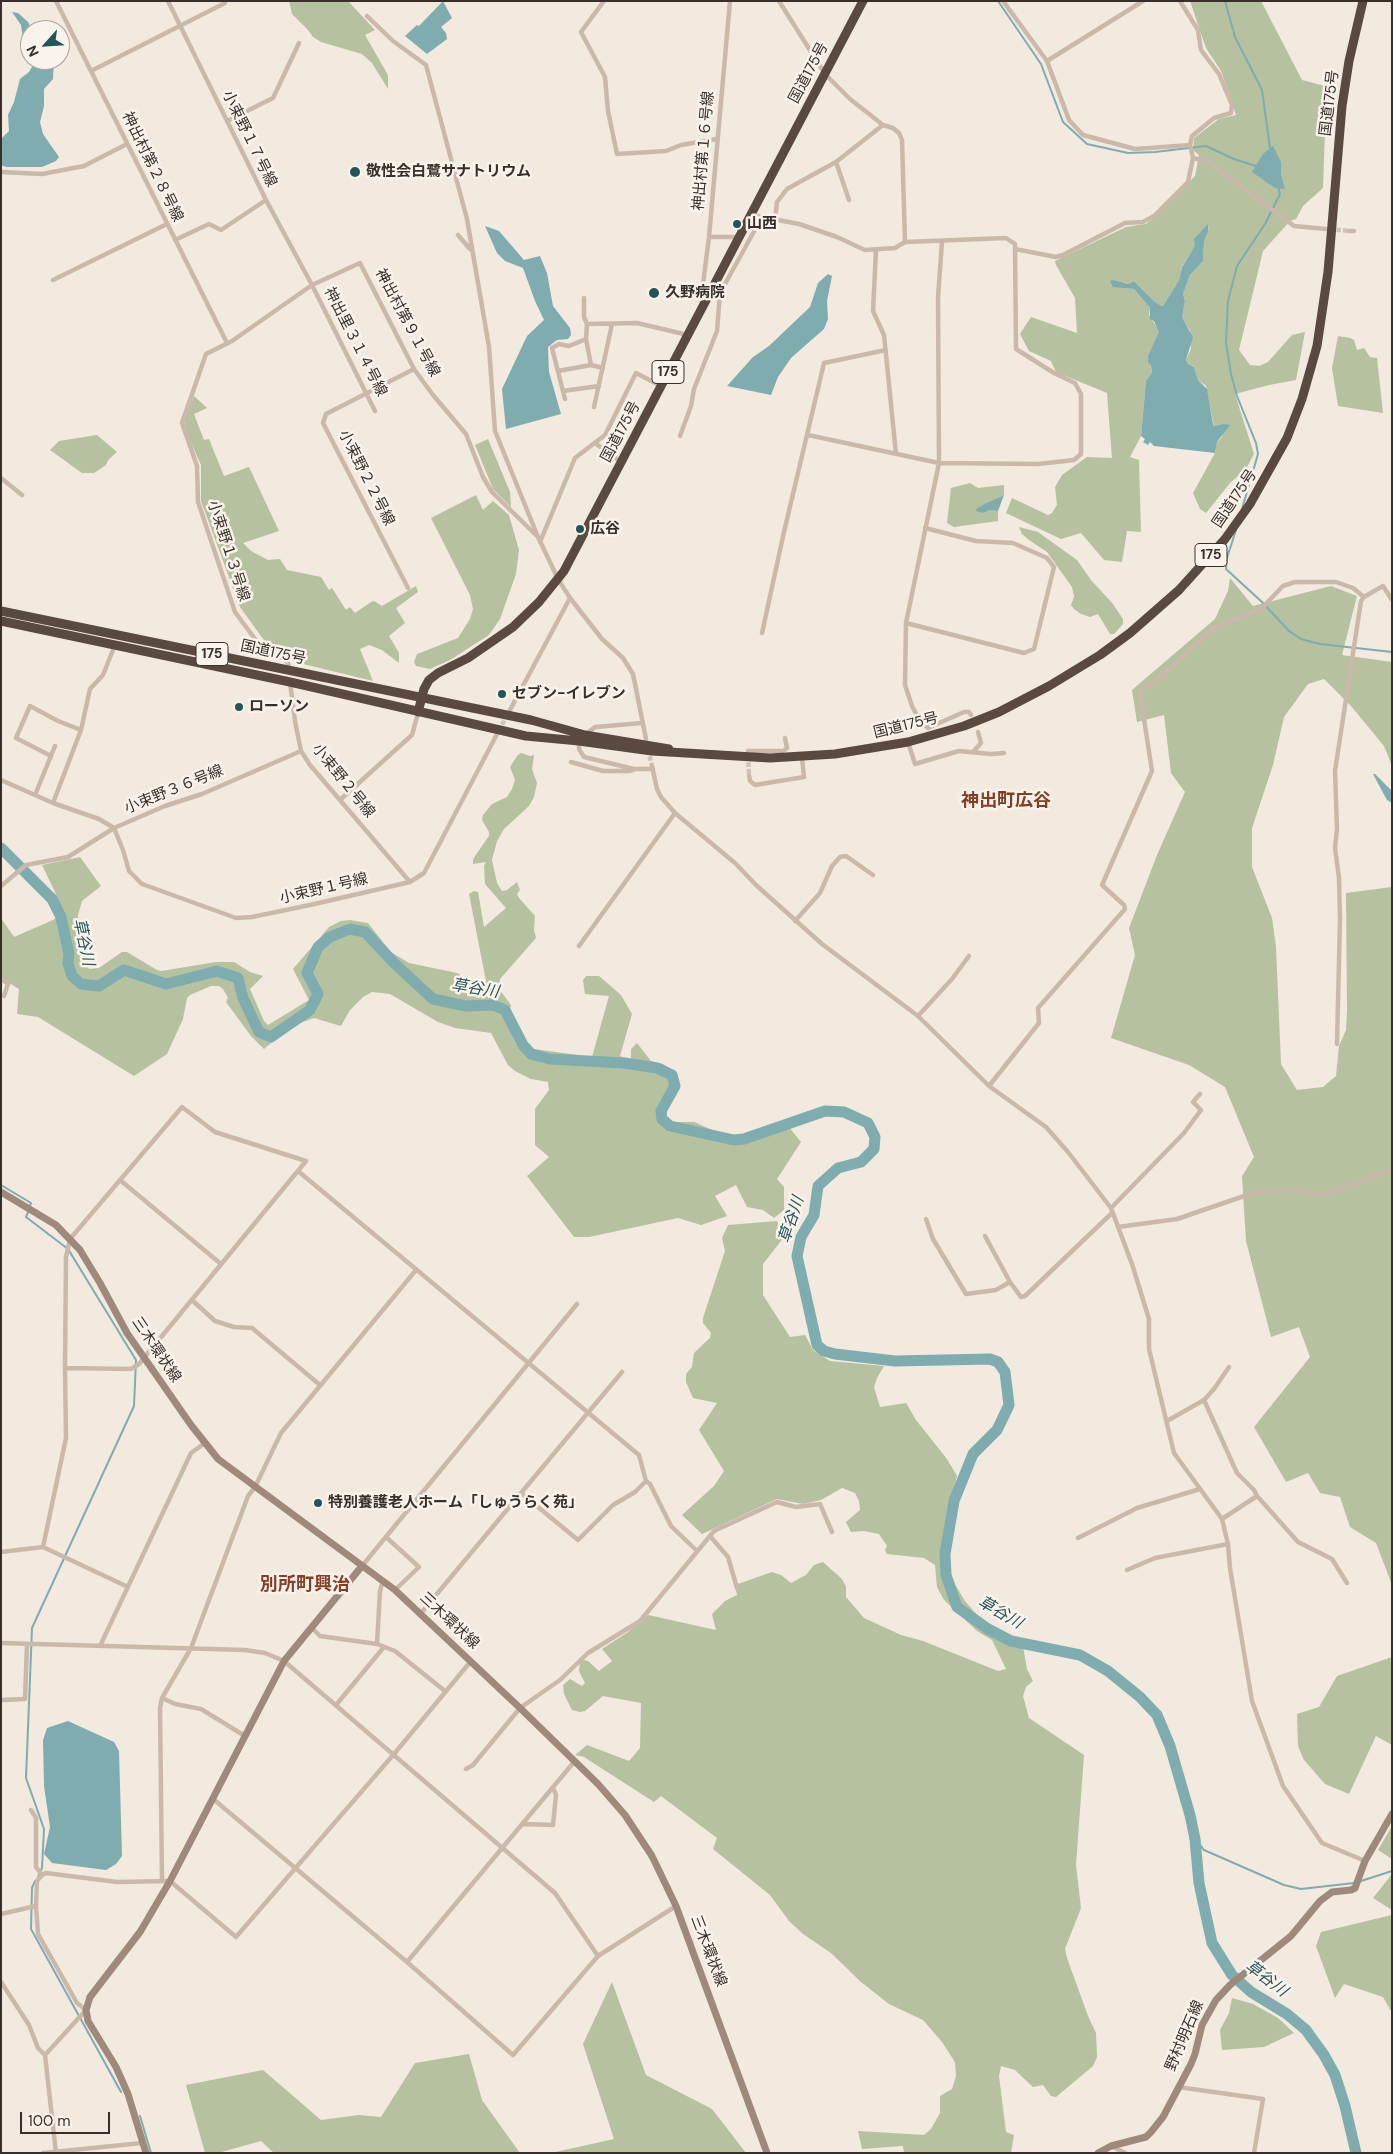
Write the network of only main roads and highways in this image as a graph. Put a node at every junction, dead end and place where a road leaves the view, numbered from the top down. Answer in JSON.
{"nodes":[{"id":1,"x":863,"y":1,"type":"edge"},
{"id":2,"x":1363,"y":1,"type":"edge"},
{"id":3,"x":1,"y":611,"type":"edge"},
{"id":4,"x":1,"y":621,"type":"edge"},
{"id":5,"x":422,"y":697,"type":"junction"},
{"id":6,"x":418,"y":712,"type":"junction"},
{"id":7,"x":582,"y":738,"type":"junction"},
{"id":8,"x":1,"y":1192,"type":"edge"},
{"id":9,"x":362,"y":1566,"type":"junction"},
{"id":10,"x":1392,"y":1814,"type":"edge"},
{"id":11,"x":146,"y":2153,"type":"edge"},
{"id":12,"x":768,"y":2153,"type":"edge"},
{"id":13,"x":1098,"y":2153,"type":"edge"}],
"edges":[{"from":1,"to":5,"type":"highway","name":"国道175号","number":"175"},
{"from":2,"to":7,"type":"highway","name":"国道175号","number":"175"},
{"from":3,"to":5,"type":"highway","name":"国道175号","number":"175"},
{"from":4,"to":6,"type":"highway","name":"国道175号","number":"175"},
{"from":5,"to":6,"type":"highway","name":"国道175号","number":"175"},
{"from":5,"to":7,"type":"highway","name":"国道175号","number":"175"},
{"from":6,"to":7,"type":"highway","name":"国道175号","number":"175"},
{"from":8,"to":9,"type":"main road","name":"三木環状線"},
{"from":9,"to":11,"type":"main road"},
{"from":9,"to":12,"type":"main road","name":"三木環状線"},
{"from":10,"to":13,"type":"main road","name":"野村明石線"}]}
